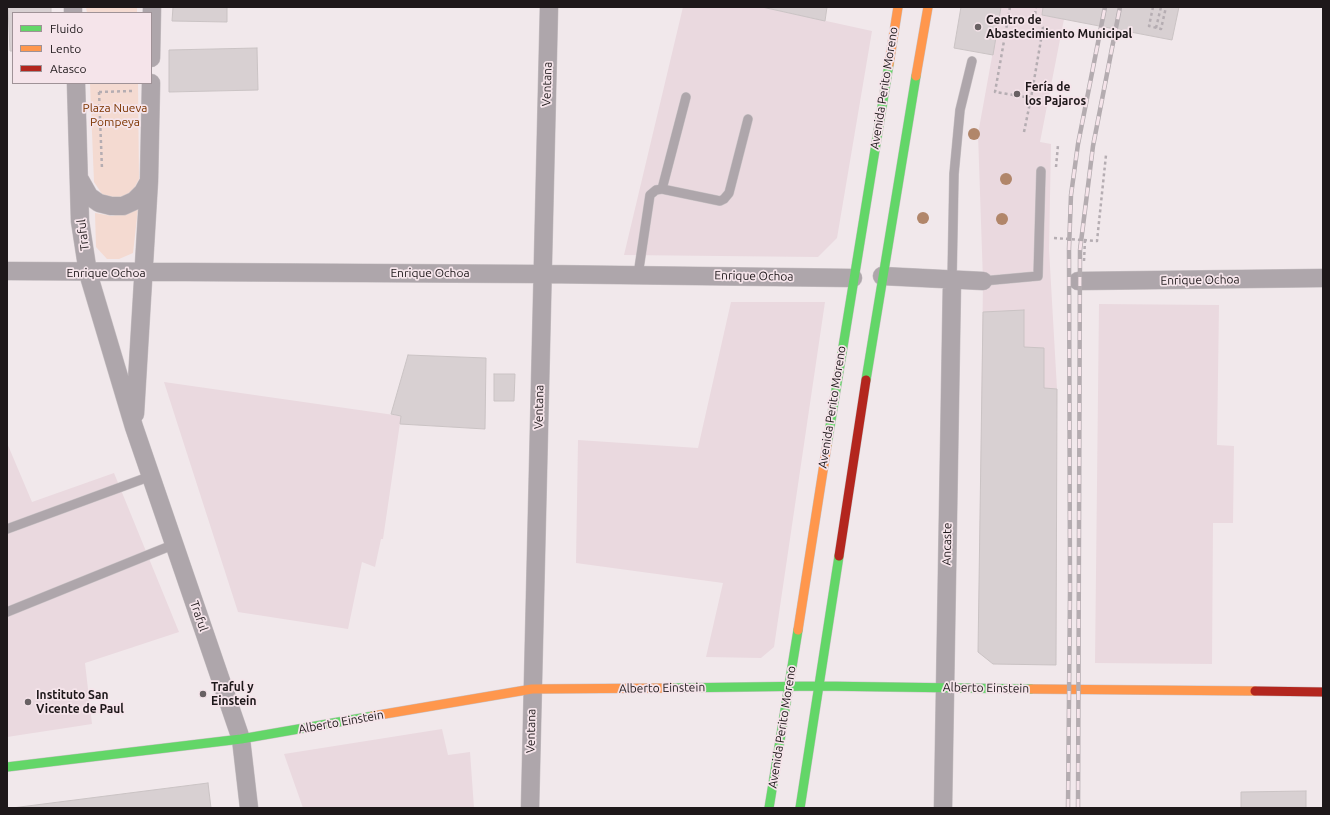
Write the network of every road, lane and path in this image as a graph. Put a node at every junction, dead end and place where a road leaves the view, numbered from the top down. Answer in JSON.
{"nodes":[{"id":1,"x":549,"y":7,"type":"edge"},
{"id":2,"x":898,"y":7,"type":"edge"},
{"id":3,"x":928,"y":7,"type":"edge"},
{"id":4,"x":1010,"y":7,"type":"edge"},
{"id":5,"x":1036,"y":7,"type":"edge"},
{"id":6,"x":1152,"y":7,"type":"edge"},
{"id":7,"x":1161,"y":7,"type":"edge"},
{"id":8,"x":1166,"y":7,"type":"edge"},
{"id":9,"x":1156,"y":28,"type":"junction"},
{"id":10,"x":972,"y":61,"type":"dead end"},
{"id":11,"x":76,"y":84,"type":"edge"},
{"id":12,"x":150,"y":84,"type":"edge"},
{"id":13,"x":132,"y":87,"type":"dead end"},
{"id":14,"x":132,"y":91,"type":"junction"},
{"id":15,"x":93,"y":92,"type":"dead end"},
{"id":16,"x":99,"y":92,"type":"junction"},
{"id":17,"x":686,"y":97,"type":"dead end"},
{"id":18,"x":133,"y":98,"type":"dead end"},
{"id":19,"x":1031,"y":98,"type":"junction"},
{"id":20,"x":748,"y":119,"type":"dead end"},
{"id":21,"x":1024,"y":132,"type":"dead end"},
{"id":22,"x":1106,"y":155,"type":"dead end"},
{"id":23,"x":102,"y":169,"type":"dead end"},
{"id":24,"x":1041,"y":171,"type":"dead end"},
{"id":25,"x":80,"y":180,"type":"junction"},
{"id":26,"x":149,"y":181,"type":"junction"},
{"id":27,"x":662,"y":189,"type":"junction"},
{"id":28,"x":1052,"y":238,"type":"dead end"},
{"id":29,"x":7,"y":271,"type":"edge"},
{"id":30,"x":88,"y":273,"type":"junction"},
{"id":31,"x":144,"y":273,"type":"junction"},
{"id":32,"x":542,"y":274,"type":"junction"},
{"id":33,"x":638,"y":275,"type":"junction"},
{"id":34,"x":882,"y":276,"type":"junction"},
{"id":35,"x":853,"y":278,"type":"junction"},
{"id":36,"x":1323,"y":278,"type":"edge"},
{"id":37,"x":952,"y":280,"type":"junction"},
{"id":38,"x":1078,"y":281,"type":"dead end"},
{"id":39,"x":983,"y":282,"type":"joint"},
{"id":40,"x":134,"y":427,"type":"junction"},
{"id":41,"x":151,"y":476,"type":"junction"},
{"id":42,"x":7,"y":529,"type":"edge"},
{"id":43,"x":174,"y":544,"type":"junction"},
{"id":44,"x":7,"y":612,"type":"edge"},
{"id":45,"x":788,"y":686,"type":"junction"},
{"id":46,"x":818,"y":686,"type":"junction"},
{"id":47,"x":945,"y":688,"type":"junction"},
{"id":48,"x":532,"y":689,"type":"junction"},
{"id":49,"x":1323,"y":692,"type":"edge"},
{"id":50,"x":241,"y":739,"type":"junction"},
{"id":51,"x":7,"y":767,"type":"edge"},
{"id":52,"x":250,"y":808,"type":"edge"},
{"id":53,"x":530,"y":808,"type":"edge"},
{"id":54,"x":769,"y":808,"type":"edge"},
{"id":55,"x":800,"y":808,"type":"edge"},
{"id":56,"x":943,"y":808,"type":"edge"}],
"edges":[{"from":1,"to":32,"type":"street","name":"Ventana"},
{"from":2,"to":35,"type":"main road","name":"Avenida Perito Moreno"},
{"from":3,"to":34,"type":"main road"},
{"from":4,"to":19,"type":"path"},
{"from":5,"to":19,"type":"path"},
{"from":6,"to":9,"type":"path"},
{"from":7,"to":9,"type":"path"},
{"from":8,"to":9,"type":"path"},
{"from":10,"to":37,"type":"lane"},
{"from":11,"to":25,"type":"street","name":"Traful"},
{"from":12,"to":26,"type":"street","name":"Traful"},
{"from":13,"to":14,"type":"path"},
{"from":14,"to":16,"type":"path"},
{"from":14,"to":18,"type":"path"},
{"from":15,"to":16,"type":"path"},
{"from":16,"to":23,"type":"path"},
{"from":17,"to":27,"type":"lane"},
{"from":19,"to":21,"type":"path"},
{"from":20,"to":27,"type":"lane"},
{"from":22,"to":28,"type":"path"},
{"from":24,"to":39,"type":"lane"},
{"from":25,"to":26,"type":"street"},
{"from":25,"to":30,"type":"street","name":"Traful"},
{"from":26,"to":31,"type":"street","name":"Traful"},
{"from":27,"to":33,"type":"lane"},
{"from":29,"to":30,"type":"street","name":"Enrique Ochoa"},
{"from":30,"to":31,"type":"street","name":"Enrique Ochoa"},
{"from":30,"to":40,"type":"street","name":"Traful"},
{"from":31,"to":32,"type":"street","name":"Enrique Ochoa"},
{"from":31,"to":40,"type":"street","name":"Traful"},
{"from":32,"to":33,"type":"street","name":"Enrique Ochoa"},
{"from":32,"to":48,"type":"street","name":"Ventana"},
{"from":33,"to":35,"type":"street","name":"Enrique Ochoa"},
{"from":34,"to":37,"type":"street"},
{"from":34,"to":46,"type":"main road"},
{"from":35,"to":45,"type":"main road","name":"Avenida Perito Moreno"},
{"from":36,"to":38,"type":"street","name":"Enrique Ochoa"},
{"from":37,"to":39,"type":"street"},
{"from":37,"to":47,"type":"street","name":"Ancaste"},
{"from":40,"to":41,"type":"street","name":"Traful"},
{"from":41,"to":42,"type":"lane"},
{"from":41,"to":43,"type":"street","name":"Traful"},
{"from":43,"to":44,"type":"lane"},
{"from":43,"to":50,"type":"street","name":"Traful"},
{"from":45,"to":46,"type":"main road","name":"Alberto Einstein"},
{"from":45,"to":48,"type":"main road","name":"Alberto Einstein"},
{"from":45,"to":54,"type":"main road","name":"Avenida Perito Moreno"},
{"from":46,"to":47,"type":"main road","name":"Alberto Einstein"},
{"from":46,"to":55,"type":"main road"},
{"from":47,"to":49,"type":"main road","name":"Alberto Einstein"},
{"from":47,"to":56,"type":"street","name":"Ancaste"},
{"from":48,"to":50,"type":"main road","name":"Alberto Einstein"},
{"from":48,"to":53,"type":"street","name":"Ventana"},
{"from":50,"to":51,"type":"main road","name":"Alberto Einstein"},
{"from":50,"to":52,"type":"street","name":"Traful"}]}
